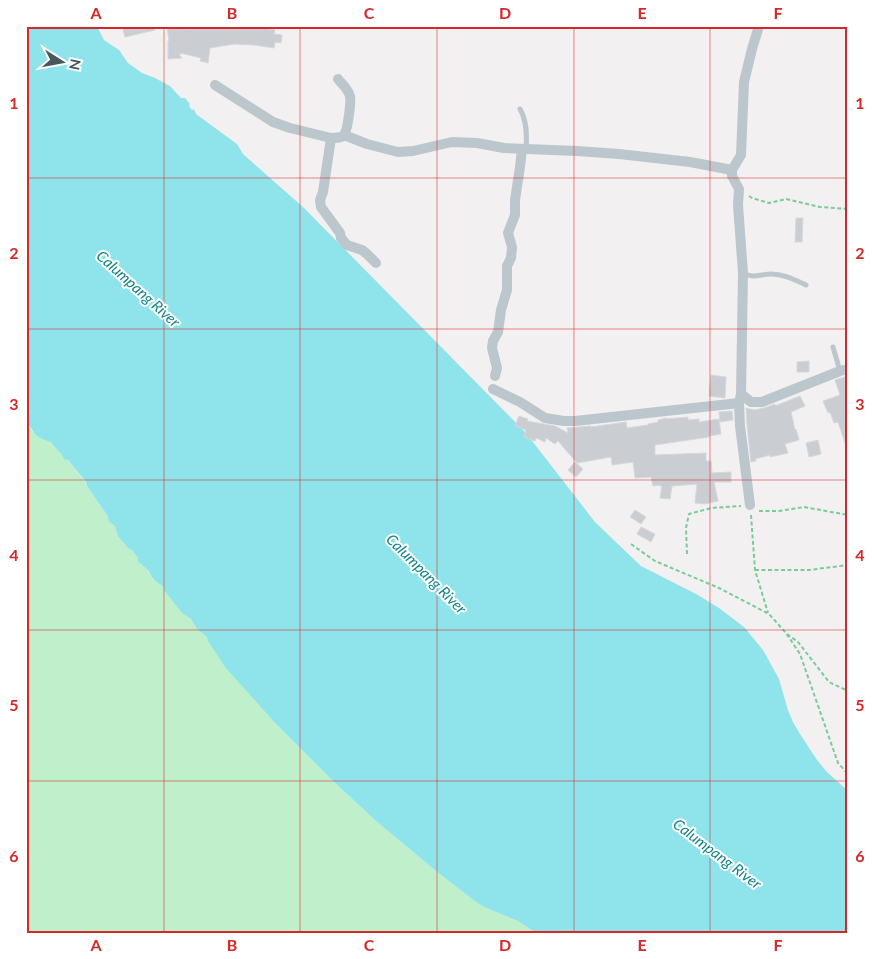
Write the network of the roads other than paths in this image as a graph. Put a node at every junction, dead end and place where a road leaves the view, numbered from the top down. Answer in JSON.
{"nodes":[{"id":1,"x":759,"y":26,"type":"edge"},
{"id":2,"x":338,"y":79,"type":"dead end"},
{"id":3,"x":215,"y":85,"type":"dead end"},
{"id":4,"x":520,"y":109,"type":"dead end"},
{"id":5,"x":344,"y":135,"type":"junction"},
{"id":6,"x":331,"y":138,"type":"junction"},
{"id":7,"x":524,"y":149,"type":"junction"},
{"id":8,"x":732,"y":170,"type":"junction"},
{"id":9,"x":376,"y":263,"type":"dead end"},
{"id":10,"x":743,"y":273,"type":"junction"},
{"id":11,"x":806,"y":286,"type":"dead end"},
{"id":12,"x":833,"y":347,"type":"dead end"},
{"id":13,"x":844,"y":370,"type":"edge"},
{"id":14,"x":494,"y":376,"type":"dead end"},
{"id":15,"x":494,"y":389,"type":"dead end"},
{"id":16,"x":740,"y":399,"type":"junction"},
{"id":17,"x":750,"y":505,"type":"road end"}],
"edges":[{"from":1,"to":8,"type":"street"},
{"from":2,"to":5,"type":"street"},
{"from":3,"to":6,"type":"street"},
{"from":4,"to":7,"type":"lane"},
{"from":5,"to":6,"type":"street"},
{"from":5,"to":7,"type":"street"},
{"from":6,"to":9,"type":"street"},
{"from":7,"to":8,"type":"street"},
{"from":7,"to":14,"type":"street"},
{"from":8,"to":10,"type":"street"},
{"from":10,"to":11,"type":"lane"},
{"from":10,"to":16,"type":"street"},
{"from":12,"to":13,"type":"lane"},
{"from":13,"to":16,"type":"street"},
{"from":15,"to":16,"type":"street"},
{"from":16,"to":17,"type":"street"}]}
